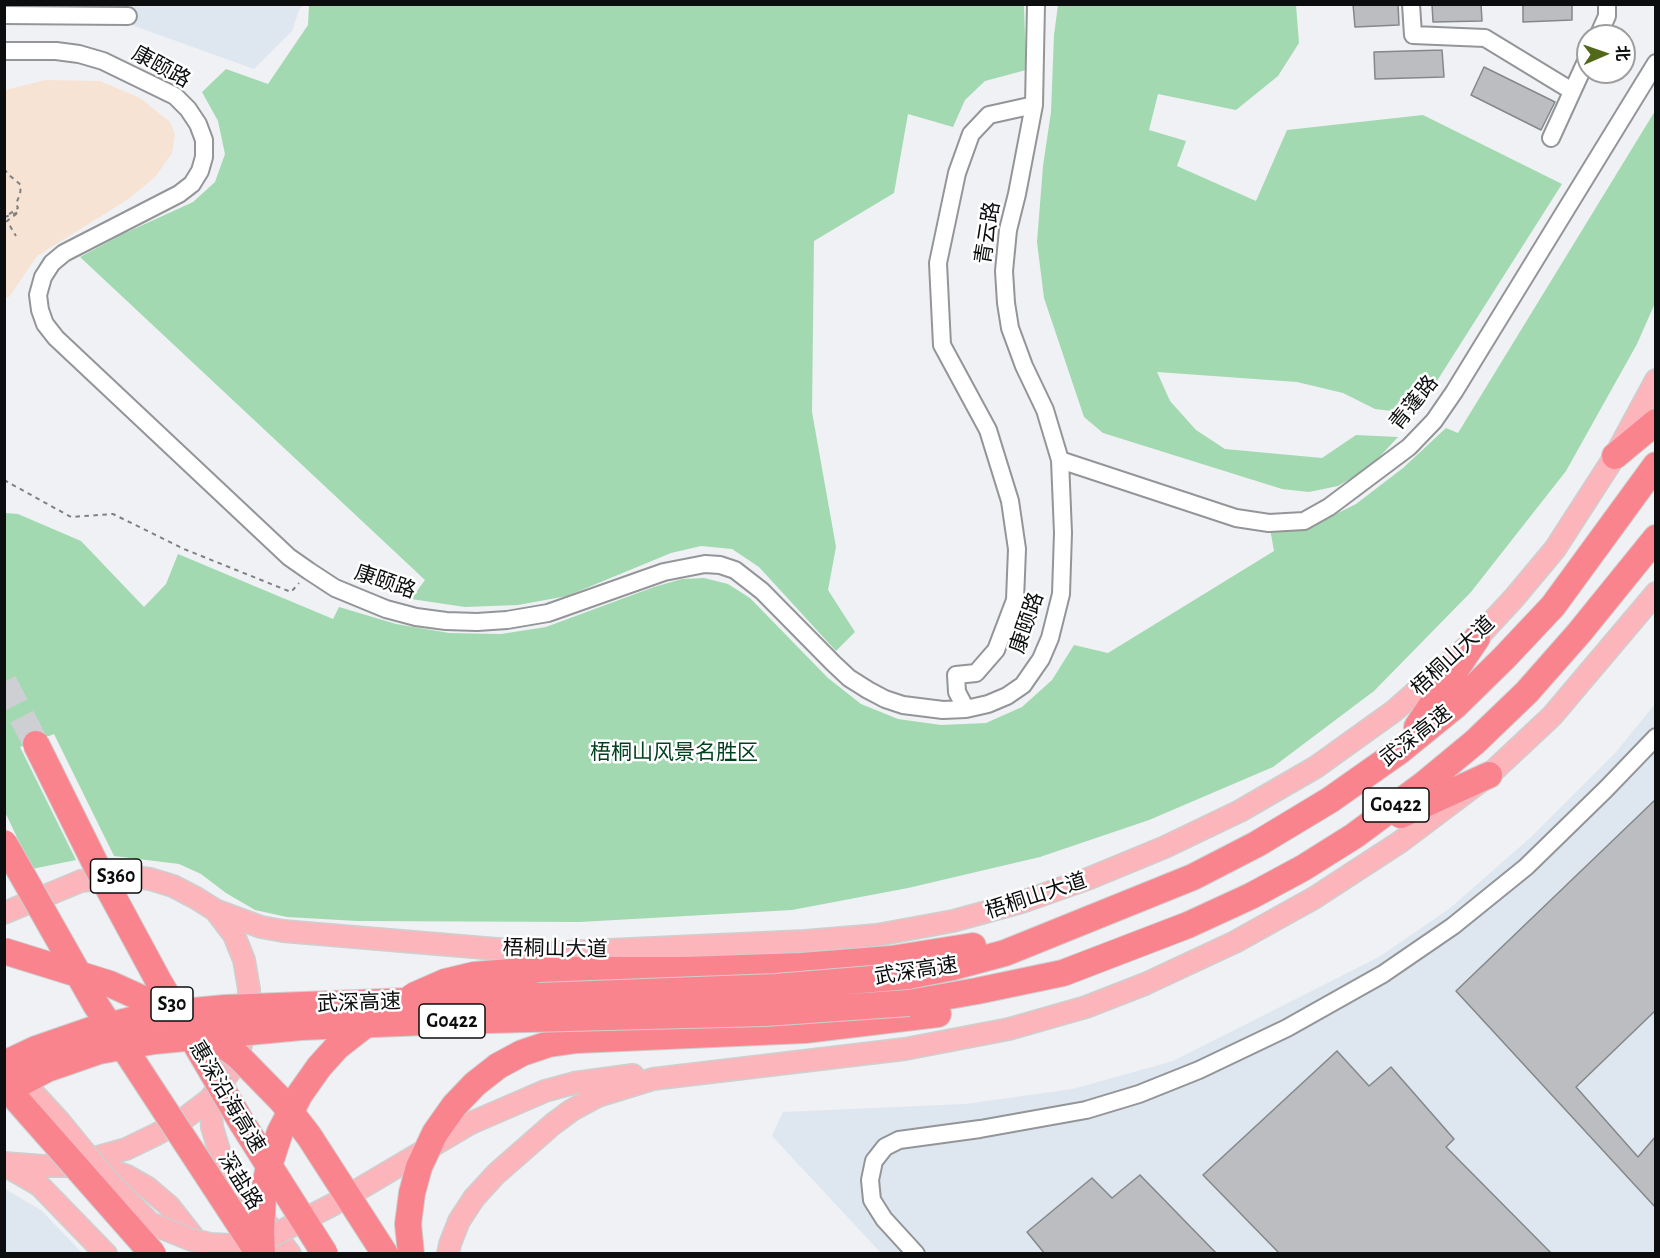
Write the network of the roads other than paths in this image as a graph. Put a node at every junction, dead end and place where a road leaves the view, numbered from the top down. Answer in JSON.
{"nodes":[{"id":1,"x":1036,"y":4,"type":"edge"},
{"id":2,"x":1412,"y":4,"type":"edge"},
{"id":3,"x":1607,"y":4,"type":"edge"},
{"id":4,"x":4,"y":15,"type":"edge"},
{"id":5,"x":128,"y":16,"type":"dead end"},
{"id":6,"x":1603,"y":24,"type":"edge"},
{"id":7,"x":4,"y":51,"type":"edge"},
{"id":8,"x":1656,"y":63,"type":"edge"},
{"id":9,"x":1576,"y":82,"type":"edge"},
{"id":10,"x":1572,"y":91,"type":"junction"},
{"id":11,"x":1034,"y":105,"type":"junction"},
{"id":12,"x":1551,"y":138,"type":"dead end"},
{"id":13,"x":1656,"y":380,"type":"edge"},
{"id":14,"x":1656,"y":422,"type":"edge"},
{"id":15,"x":1615,"y":456,"type":"junction"},
{"id":16,"x":1060,"y":460,"type":"junction"},
{"id":17,"x":1656,"y":465,"type":"edge"},
{"id":18,"x":1656,"y":538,"type":"edge"},
{"id":19,"x":1656,"y":593,"type":"edge"},
{"id":20,"x":1477,"y":638,"type":"junction"},
{"id":21,"x":966,"y":709,"type":"junction"},
{"id":22,"x":1656,"y":737,"type":"edge"},
{"id":23,"x":36,"y":744,"type":"tunnel mouth"},
{"id":24,"x":1401,"y":750,"type":"junction"},
{"id":25,"x":1489,"y":775,"type":"junction"},
{"id":26,"x":1354,"y":836,"type":"junction"},
{"id":27,"x":4,"y":843,"type":"edge"},
{"id":28,"x":8,"y":909,"type":"edge"},
{"id":29,"x":215,"y":910,"type":"junction"},
{"id":30,"x":1107,"y":911,"type":"junction"},
{"id":31,"x":4,"y":951,"type":"edge"},
{"id":32,"x":1063,"y":973,"type":"junction"},
{"id":33,"x":4,"y":1063,"type":"edge"},
{"id":34,"x":705,"y":1072,"type":"junction"},
{"id":35,"x":4,"y":1085,"type":"edge"},
{"id":36,"x":4,"y":1092,"type":"edge"},
{"id":37,"x":210,"y":1099,"type":"junction"},
{"id":38,"x":4,"y":1164,"type":"edge"},
{"id":39,"x":67,"y":1165,"type":"junction"},
{"id":40,"x":106,"y":1254,"type":"edge"},
{"id":41,"x":153,"y":1254,"type":"edge"},
{"id":42,"x":206,"y":1254,"type":"edge"},
{"id":43,"x":260,"y":1254,"type":"edge"},
{"id":44,"x":290,"y":1254,"type":"edge"},
{"id":45,"x":325,"y":1254,"type":"edge"},
{"id":46,"x":385,"y":1254,"type":"edge"},
{"id":47,"x":411,"y":1254,"type":"edge"},
{"id":48,"x":448,"y":1254,"type":"edge"},
{"id":49,"x":916,"y":1254,"type":"edge"}],
"edges":[{"from":1,"to":11,"type":"street","name":"青云路"},
{"from":2,"to":10,"type":"street"},
{"from":3,"to":6,"type":"street"},
{"from":4,"to":5,"type":"street","name":"康颐路"},
{"from":7,"to":21,"type":"street","name":"康颐路"},
{"from":8,"to":16,"type":"street","name":"青蓬路"},
{"from":9,"to":10,"type":"street"},
{"from":10,"to":12,"type":"street"},
{"from":11,"to":16,"type":"street","name":"青云路"},
{"from":11,"to":21,"type":"street"},
{"from":13,"to":15,"type":"main road","name":"梧桐山大道"},
{"from":14,"to":15,"type":"highway"},
{"from":15,"to":20,"type":"main road","name":"梧桐山大道"},
{"from":16,"to":21,"type":"street","name":"康颐路"},
{"from":17,"to":24,"type":"highway","name":"武深高速","number":"G0422"},
{"from":18,"to":26,"type":"highway","name":"武深高速","number":"G0422"},
{"from":19,"to":25,"type":"main road"},
{"from":20,"to":24,"type":"highway"},
{"from":20,"to":29,"type":"main road","name":"梧桐山大道"},
{"from":22,"to":49,"type":"street"},
{"from":23,"to":45,"type":"highway","name":"惠深沿海高速","number":"S30","bridge":true},
{"from":24,"to":30,"type":"highway","name":"武深高速","number":"G0422"},
{"from":25,"to":26,"type":"highway"},
{"from":25,"to":34,"type":"main road"},
{"from":26,"to":32,"type":"highway","name":"武深高速","number":"G0422"},
{"from":27,"to":43,"type":"highway","bridge":true},
{"from":28,"to":29,"type":"main road","number":"S360"},
{"from":29,"to":37,"type":"main road","number":"S360"},
{"from":30,"to":33,"type":"highway","name":"武深高速","number":"G0422","bridge":true},
{"from":30,"to":43,"type":"highway","bridge":true},
{"from":31,"to":46,"type":"highway","bridge":true},
{"from":32,"to":36,"type":"highway","name":"武深高速","number":"G0422","bridge":true},
{"from":32,"to":47,"type":"highway","bridge":true},
{"from":33,"to":34,"type":"main road","bridge":true},
{"from":34,"to":48,"type":"main road"},
{"from":35,"to":41,"type":"highway","bridge":true},
{"from":37,"to":39,"type":"main road","number":"S360"},
{"from":37,"to":44,"type":"main road","name":"深盐路"},
{"from":38,"to":39,"type":"main road","number":"S360"},
{"from":38,"to":40,"type":"main road","number":"S360"},
{"from":39,"to":42,"type":"main road"}]}
